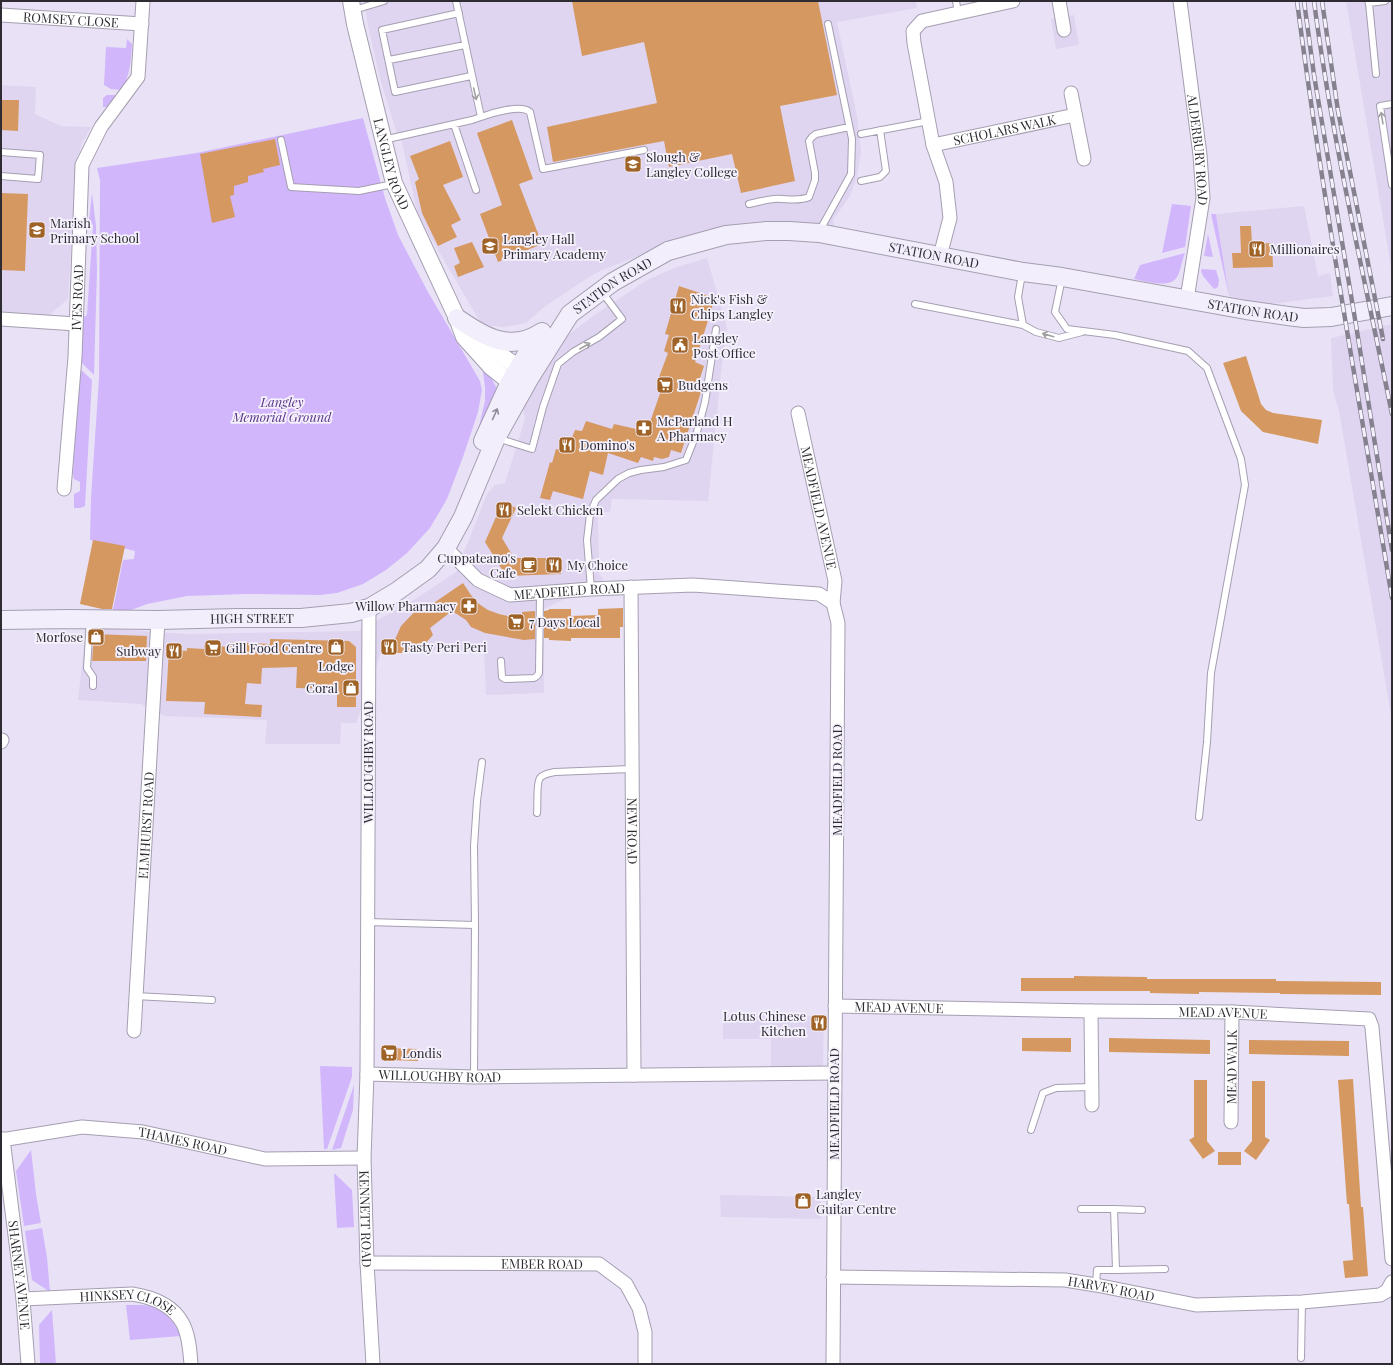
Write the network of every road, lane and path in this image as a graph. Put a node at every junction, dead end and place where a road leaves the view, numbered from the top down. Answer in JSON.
{"nodes":[{"id":1,"x":143,"y":1,"type":"edge"},
{"id":2,"x":384,"y":1,"type":"edge"},
{"id":3,"x":456,"y":1,"type":"edge"},
{"id":4,"x":1013,"y":1,"type":"edge"},
{"id":5,"x":1059,"y":1,"type":"edge"},
{"id":6,"x":1180,"y":1,"type":"edge"},
{"id":7,"x":1385,"y":1,"type":"edge"},
{"id":8,"x":1368,"y":2,"type":"edge"},
{"id":9,"x":352,"y":6,"type":"edge"},
{"id":10,"x":957,"y":7,"type":"edge"},
{"id":11,"x":458,"y":13,"type":"junction"},
{"id":12,"x":1,"y":15,"type":"edge"},
{"id":13,"x":142,"y":24,"type":"junction"},
{"id":14,"x":828,"y":24,"type":"dead end"},
{"id":15,"x":1064,"y":30,"type":"dead end"},
{"id":16,"x":465,"y":45,"type":"junction"},
{"id":17,"x":388,"y":60,"type":"junction"},
{"id":18,"x":1376,"y":74,"type":"dead end"},
{"id":19,"x":471,"y":76,"type":"junction"},
{"id":20,"x":1071,"y":93,"type":"dead end"},
{"id":21,"x":1392,"y":104,"type":"edge"},
{"id":22,"x":1075,"y":115,"type":"junction"},
{"id":23,"x":480,"y":117,"type":"junction"},
{"id":24,"x":929,"y":121,"type":"junction"},
{"id":25,"x":454,"y":124,"type":"junction"},
{"id":26,"x":849,"y":127,"type":"junction"},
{"id":27,"x":880,"y":130,"type":"junction"},
{"id":28,"x":861,"y":134,"type":"dead end"},
{"id":29,"x":281,"y":140,"type":"dead end"},
{"id":30,"x":383,"y":140,"type":"junction"},
{"id":31,"x":933,"y":145,"type":"junction"},
{"id":32,"x":644,"y":150,"type":"dead end"},
{"id":33,"x":1,"y":152,"type":"edge"},
{"id":34,"x":1084,"y":158,"type":"dead end"},
{"id":35,"x":1,"y":176,"type":"edge"},
{"id":36,"x":861,"y":181,"type":"dead end"},
{"id":37,"x":394,"y":183,"type":"junction"},
{"id":38,"x":1392,"y":185,"type":"edge"},
{"id":39,"x":476,"y":190,"type":"dead end"},
{"id":40,"x":749,"y":204,"type":"dead end"},
{"id":41,"x":819,"y":233,"type":"junction"},
{"id":42,"x":940,"y":256,"type":"junction"},
{"id":43,"x":1023,"y":272,"type":"junction"},
{"id":44,"x":1062,"y":277,"type":"junction"},
{"id":45,"x":601,"y":290,"type":"junction"},
{"id":46,"x":1187,"y":299,"type":"junction"},
{"id":47,"x":915,"y":304,"type":"dead end"},
{"id":48,"x":1392,"y":306,"type":"edge"},
{"id":49,"x":570,"y":314,"type":"junction"},
{"id":50,"x":457,"y":318,"type":"junction"},
{"id":51,"x":1,"y":319,"type":"edge"},
{"id":52,"x":76,"y":324,"type":"junction"},
{"id":53,"x":1023,"y":325,"type":"junction"},
{"id":54,"x":716,"y":329,"type":"dead end"},
{"id":55,"x":1086,"y":331,"type":"junction"},
{"id":56,"x":538,"y":335,"type":"junction"},
{"id":57,"x":519,"y":376,"type":"junction"},
{"id":58,"x":798,"y":413,"type":"dead end"},
{"id":59,"x":496,"y":438,"type":"junction"},
{"id":60,"x":68,"y":484,"type":"dead end"},
{"id":61,"x":463,"y":517,"type":"junction"},
{"id":62,"x":446,"y":548,"type":"junction"},
{"id":63,"x":631,"y":587,"type":"junction"},
{"id":64,"x":591,"y":589,"type":"junction"},
{"id":65,"x":540,"y":593,"type":"junction"},
{"id":66,"x":833,"y":603,"type":"junction"},
{"id":67,"x":369,"y":608,"type":"junction"},
{"id":68,"x":91,"y":618,"type":"junction"},
{"id":69,"x":1,"y":620,"type":"edge"},
{"id":70,"x":158,"y":620,"type":"junction"},
{"id":71,"x":501,"y":661,"type":"dead end"},
{"id":72,"x":93,"y":686,"type":"dead end"},
{"id":73,"x":482,"y":762,"type":"dead end"},
{"id":74,"x":631,"y":769,"type":"junction"},
{"id":75,"x":538,"y":813,"type":"dead end"},
{"id":76,"x":1199,"y":817,"type":"dead end"},
{"id":77,"x":367,"y":922,"type":"junction"},
{"id":78,"x":475,"y":925,"type":"junction"},
{"id":79,"x":135,"y":996,"type":"junction"},
{"id":80,"x":212,"y":1000,"type":"dead end"},
{"id":81,"x":835,"y":1006,"type":"junction"},
{"id":82,"x":1091,"y":1011,"type":"junction"},
{"id":83,"x":1232,"y":1012,"type":"junction"},
{"id":84,"x":134,"y":1030,"type":"dead end"},
{"id":85,"x":834,"y":1073,"type":"junction"},
{"id":86,"x":368,"y":1074,"type":"junction"},
{"id":87,"x":634,"y":1075,"type":"junction"},
{"id":88,"x":474,"y":1077,"type":"junction"},
{"id":89,"x":1091,"y":1087,"type":"junction"},
{"id":90,"x":1092,"y":1105,"type":"dead end"},
{"id":91,"x":1231,"y":1122,"type":"dead end"},
{"id":92,"x":1031,"y":1130,"type":"dead end"},
{"id":93,"x":2,"y":1139,"type":"edge"},
{"id":94,"x":364,"y":1158,"type":"junction"},
{"id":95,"x":1081,"y":1209,"type":"dead end"},
{"id":96,"x":1114,"y":1209,"type":"junction"},
{"id":97,"x":1142,"y":1210,"type":"dead end"},
{"id":98,"x":1392,"y":1259,"type":"edge"},
{"id":99,"x":367,"y":1264,"type":"junction"},
{"id":100,"x":1165,"y":1269,"type":"dead end"},
{"id":101,"x":1116,"y":1270,"type":"junction"},
{"id":102,"x":833,"y":1277,"type":"junction"},
{"id":103,"x":1096,"y":1285,"type":"junction"},
{"id":104,"x":1390,"y":1289,"type":"edge"},
{"id":105,"x":23,"y":1299,"type":"junction"},
{"id":106,"x":1302,"y":1302,"type":"junction"},
{"id":107,"x":1301,"y":1358,"type":"dead end"},
{"id":108,"x":28,"y":1364,"type":"edge"},
{"id":109,"x":191,"y":1364,"type":"edge"},
{"id":110,"x":373,"y":1364,"type":"edge"},
{"id":111,"x":645,"y":1364,"type":"edge"},
{"id":112,"x":833,"y":1364,"type":"edge"}],
"edges":[{"from":1,"to":13,"type":"street","name":"IVES ROAD"},
{"from":2,"to":9,"type":"lane"},
{"from":3,"to":11,"type":"lane"},
{"from":4,"to":10,"type":"street","name":"SCHOLARS WALK"},
{"from":5,"to":15,"type":"street"},
{"from":6,"to":46,"type":"street","name":"ALDERBURY ROAD"},
{"from":7,"to":8,"type":"lane"},
{"from":8,"to":18,"type":"lane"},
{"from":9,"to":30,"type":"street","name":"LANGLEY ROAD"},
{"from":10,"to":24,"type":"street","name":"SCHOLARS WALK"},
{"from":11,"to":16,"type":"lane"},
{"from":11,"to":17,"type":"lane"},
{"from":12,"to":13,"type":"street","name":"ROMSEY CLOSE"},
{"from":13,"to":52,"type":"street","name":"IVES ROAD"},
{"from":14,"to":26,"type":"lane"},
{"from":16,"to":17,"type":"lane"},
{"from":16,"to":19,"type":"lane"},
{"from":17,"to":19,"type":"lane"},
{"from":19,"to":23,"type":"lane","one_way":true},
{"from":20,"to":22,"type":"street"},
{"from":38,"to":21,"type":"lane","one_way":true},
{"from":22,"to":31,"type":"street","name":"SCHOLARS WALK"},
{"from":22,"to":34,"type":"street"},
{"from":23,"to":25,"type":"lane"},
{"from":23,"to":32,"type":"lane"},
{"from":24,"to":27,"type":"lane"},
{"from":24,"to":31,"type":"street","name":"SCHOLARS WALK"},
{"from":25,"to":30,"type":"lane"},
{"from":25,"to":39,"type":"lane"},
{"from":26,"to":40,"type":"lane"},
{"from":26,"to":41,"type":"lane"},
{"from":27,"to":28,"type":"lane"},
{"from":27,"to":36,"type":"lane"},
{"from":29,"to":37,"type":"lane"},
{"from":30,"to":37,"type":"street","name":"LANGLEY ROAD"},
{"from":31,"to":42,"type":"street","name":"SCHOLARS WALK"},
{"from":33,"to":35,"type":"lane"},
{"from":37,"to":50,"type":"street","name":"LANGLEY ROAD"},
{"from":41,"to":42,"type":"main road","name":"STATION ROAD"},
{"from":41,"to":45,"type":"main road","name":"STATION ROAD"},
{"from":42,"to":43,"type":"main road","name":"STATION ROAD"},
{"from":43,"to":44,"type":"main road","name":"STATION ROAD"},
{"from":43,"to":53,"type":"lane"},
{"from":44,"to":46,"type":"main road","name":"STATION ROAD"},
{"from":44,"to":55,"type":"lane"},
{"from":45,"to":49,"type":"main road","name":"STATION ROAD"},
{"from":59,"to":45,"type":"lane","one_way":true},
{"from":46,"to":48,"type":"main road","name":"STATION ROAD"},
{"from":47,"to":53,"type":"lane"},
{"from":49,"to":56,"type":"main road"},
{"from":49,"to":57,"type":"main road","name":"STATION ROAD"},
{"from":50,"to":56,"type":"main road"},
{"from":50,"to":57,"type":"street","name":"LANGLEY ROAD"},
{"from":51,"to":52,"type":"street"},
{"from":52,"to":60,"type":"street","name":"IVES ROAD"},
{"from":55,"to":53,"type":"lane","one_way":true},
{"from":54,"to":64,"type":"lane"},
{"from":55,"to":76,"type":"lane"},
{"from":56,"to":57,"type":"main road"},
{"from":57,"to":59,"type":"main road","name":"HIGH STREET"},
{"from":61,"to":57,"type":"main road","name":"HIGH STREET","one_way":true},
{"from":58,"to":66,"type":"street","name":"MEADFIELD AVENUE"},
{"from":59,"to":61,"type":"main road","name":"HIGH STREET"},
{"from":61,"to":62,"type":"main road","name":"HIGH STREET"},
{"from":62,"to":65,"type":"street","name":"MEADFIELD ROAD"},
{"from":62,"to":67,"type":"main road","name":"HIGH STREET"},
{"from":63,"to":64,"type":"street","name":"MEADFIELD ROAD"},
{"from":63,"to":66,"type":"street","name":"MEADFIELD ROAD"},
{"from":63,"to":74,"type":"street","name":"NEW ROAD"},
{"from":64,"to":65,"type":"street","name":"MEADFIELD ROAD"},
{"from":65,"to":71,"type":"lane"},
{"from":66,"to":81,"type":"street","name":"MEADFIELD ROAD"},
{"from":67,"to":70,"type":"main road","name":"HIGH STREET"},
{"from":67,"to":77,"type":"street","name":"WILLOUGHBY ROAD"},
{"from":68,"to":69,"type":"main road","name":"HIGH STREET"},
{"from":68,"to":70,"type":"main road","name":"HIGH STREET"},
{"from":68,"to":72,"type":"lane"},
{"from":70,"to":79,"type":"street","name":"ELMHURST ROAD"},
{"from":73,"to":78,"type":"lane"},
{"from":74,"to":75,"type":"lane"},
{"from":74,"to":87,"type":"street","name":"NEW ROAD"},
{"from":77,"to":78,"type":"lane"},
{"from":77,"to":86,"type":"street","name":"WILLOUGHBY ROAD"},
{"from":78,"to":88,"type":"lane"},
{"from":79,"to":80,"type":"lane"},
{"from":79,"to":84,"type":"street","name":"ELMHURST ROAD"},
{"from":81,"to":82,"type":"street","name":"MEAD AVENUE"},
{"from":81,"to":85,"type":"street","name":"MEADFIELD ROAD"},
{"from":82,"to":83,"type":"street","name":"MEAD AVENUE"},
{"from":82,"to":89,"type":"street"},
{"from":83,"to":91,"type":"street","name":"MEAD WALK"},
{"from":83,"to":98,"type":"street","name":"MEAD AVENUE"},
{"from":85,"to":87,"type":"street","name":"WILLOUGHBY ROAD"},
{"from":85,"to":102,"type":"street","name":"MEADFIELD ROAD"},
{"from":86,"to":88,"type":"street","name":"WILLOUGHBY ROAD"},
{"from":86,"to":94,"type":"street","name":"KENNETT ROAD"},
{"from":87,"to":88,"type":"street","name":"WILLOUGHBY ROAD"},
{"from":89,"to":90,"type":"street"},
{"from":89,"to":92,"type":"lane"},
{"from":93,"to":94,"type":"street","name":"THAMES ROAD"},
{"from":93,"to":105,"type":"street","name":"SHARNEY AVENUE"},
{"from":94,"to":99,"type":"street","name":"KENNETT ROAD"},
{"from":95,"to":96,"type":"lane"},
{"from":96,"to":97,"type":"lane"},
{"from":96,"to":101,"type":"lane"},
{"from":99,"to":110,"type":"street","name":"KENNETT ROAD"},
{"from":99,"to":111,"type":"street","name":"EMBER ROAD"},
{"from":100,"to":101,"type":"lane"},
{"from":101,"to":103,"type":"lane"},
{"from":102,"to":103,"type":"street","name":"HARVEY ROAD"},
{"from":102,"to":112,"type":"street","name":"MEADFIELD ROAD"},
{"from":103,"to":106,"type":"street","name":"HARVEY ROAD"},
{"from":104,"to":106,"type":"street","name":"HARVEY ROAD"},
{"from":105,"to":108,"type":"street","name":"SHARNEY AVENUE"},
{"from":105,"to":109,"type":"street","name":"HINKSEY CLOSE"},
{"from":106,"to":107,"type":"lane"}]}
